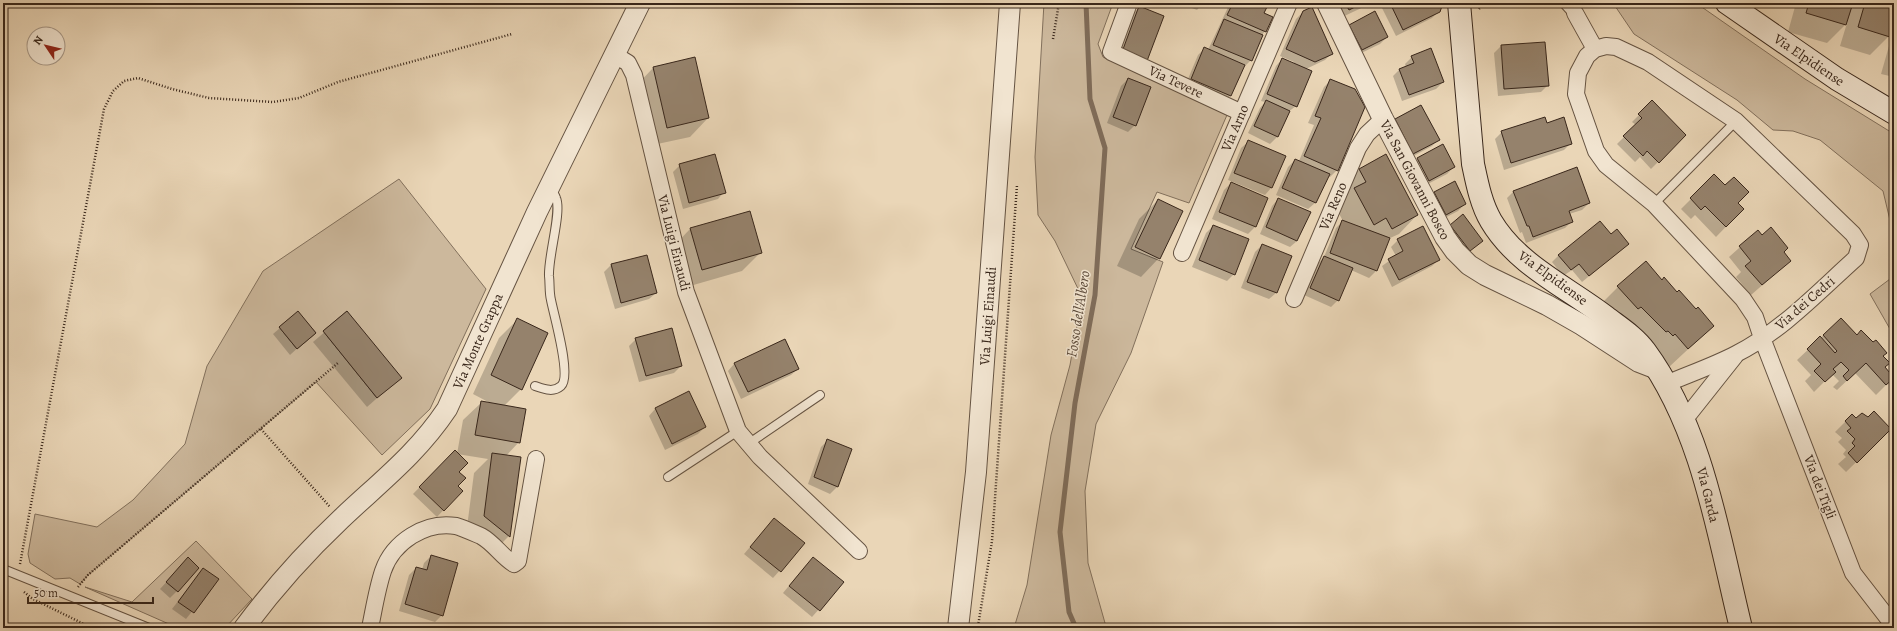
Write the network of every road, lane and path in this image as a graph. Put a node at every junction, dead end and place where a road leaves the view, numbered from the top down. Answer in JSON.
{"nodes":[{"id":1,"x":640,"y":3,"type":"edge"},
{"id":2,"x":1010,"y":3,"type":"edge"},
{"id":3,"x":1058,"y":3,"type":"edge"},
{"id":4,"x":1129,"y":3,"type":"edge"},
{"id":5,"x":1289,"y":3,"type":"edge"},
{"id":6,"x":1327,"y":3,"type":"edge"},
{"id":7,"x":1459,"y":3,"type":"edge"},
{"id":8,"x":1726,"y":3,"type":"edge"},
{"id":9,"x":1570,"y":8,"type":"edge"},
{"id":10,"x":512,"y":34,"type":"dead end"},
{"id":11,"x":1053,"y":39,"type":"dead end"},
{"id":12,"x":1595,"y":49,"type":"junction"},
{"id":13,"x":614,"y":55,"type":"junction"},
{"id":14,"x":1242,"y":112,"type":"junction"},
{"id":15,"x":1894,"y":113,"type":"edge"},
{"id":16,"x":1383,"y":120,"type":"junction"},
{"id":17,"x":1736,"y":121,"type":"junction"},
{"id":18,"x":549,"y":187,"type":"junction"},
{"id":19,"x":1654,"y":204,"type":"junction"},
{"id":20,"x":1182,"y":253,"type":"dead end"},
{"id":21,"x":1294,"y":299,"type":"dead end"},
{"id":22,"x":1762,"y":338,"type":"junction"},
{"id":23,"x":1736,"y":354,"type":"junction"},
{"id":24,"x":338,"y":363,"type":"dead end"},
{"id":25,"x":1662,"y":376,"type":"junction"},
{"id":26,"x":535,"y":386,"type":"dead end"},
{"id":27,"x":820,"y":395,"type":"dead end"},
{"id":28,"x":1685,"y":419,"type":"junction"},
{"id":29,"x":261,"y":429,"type":"junction"},
{"id":30,"x":738,"y":431,"type":"junction"},
{"id":31,"x":748,"y":444,"type":"junction"},
{"id":32,"x":536,"y":459,"type":"dead end"},
{"id":33,"x":668,"y":477,"type":"dead end"},
{"id":34,"x":341,"y":519,"type":"junction"},
{"id":35,"x":858,"y":551,"type":"dead end"},
{"id":36,"x":3,"y":569,"type":"edge"},
{"id":37,"x":18,"y":575,"type":"junction"},
{"id":38,"x":80,"y":584,"type":"dead end"},
{"id":39,"x":1894,"y":626,"type":"edge"},
{"id":40,"x":92,"y":628,"type":"edge"},
{"id":41,"x":149,"y":628,"type":"edge"},
{"id":42,"x":244,"y":628,"type":"edge"},
{"id":43,"x":370,"y":628,"type":"edge"},
{"id":44,"x":958,"y":628,"type":"edge"},
{"id":45,"x":1741,"y":628,"type":"edge"}],
"edges":[{"from":1,"to":13,"type":"street","name":"Via Monte Grappa"},
{"from":2,"to":44,"type":"street","name":"Via Luigi Einaudi"},
{"from":3,"to":11,"type":"path"},
{"from":4,"to":14,"type":"street","name":"Via Tevere"},
{"from":5,"to":14,"type":"street","name":"Via Arno"},
{"from":6,"to":16,"type":"street","name":"Via San Giovanni Bosco"},
{"from":7,"to":25,"type":"main road","name":"Via Elpidiense"},
{"from":8,"to":15,"type":"main road","name":"Via Elpidiense"},
{"from":9,"to":12,"type":"street"},
{"from":10,"to":37,"type":"path"},
{"from":12,"to":17,"type":"street","name":"Via dei Cedri"},
{"from":12,"to":19,"type":"street","name":"Via dei Cedri"},
{"from":13,"to":18,"type":"street","name":"Via Monte Grappa"},
{"from":13,"to":30,"type":"street","name":"Via Luigi Einaudi"},
{"from":14,"to":20,"type":"street","name":"Via Arno"},
{"from":16,"to":21,"type":"street","name":"Via Reno"},
{"from":16,"to":25,"type":"street","name":"Via San Giovanni Bosco"},
{"from":17,"to":19,"type":"lane"},
{"from":17,"to":22,"type":"street","name":"Via dei Cedri"},
{"from":18,"to":26,"type":"lane"},
{"from":18,"to":34,"type":"street","name":"Via Monte Grappa"},
{"from":19,"to":22,"type":"street","name":"Via dei Cedri"},
{"from":22,"to":23,"type":"street"},
{"from":22,"to":39,"type":"street","name":"Via dei Tigli"},
{"from":23,"to":25,"type":"street"},
{"from":23,"to":28,"type":"street"},
{"from":24,"to":29,"type":"path"},
{"from":25,"to":28,"type":"main road","name":"Via Garda"},
{"from":27,"to":31,"type":"lane"},
{"from":28,"to":45,"type":"main road","name":"Via Garda"},
{"from":29,"to":34,"type":"path"},
{"from":29,"to":38,"type":"path"},
{"from":30,"to":31,"type":"street","name":"Via Luigi Einaudi"},
{"from":30,"to":33,"type":"lane"},
{"from":31,"to":35,"type":"street","name":"Via Luigi Einaudi"},
{"from":32,"to":43,"type":"street"},
{"from":34,"to":42,"type":"street","name":"Via Monte Grappa"},
{"from":36,"to":37,"type":"lane"},
{"from":37,"to":40,"type":"path"},
{"from":37,"to":41,"type":"lane"}]}
